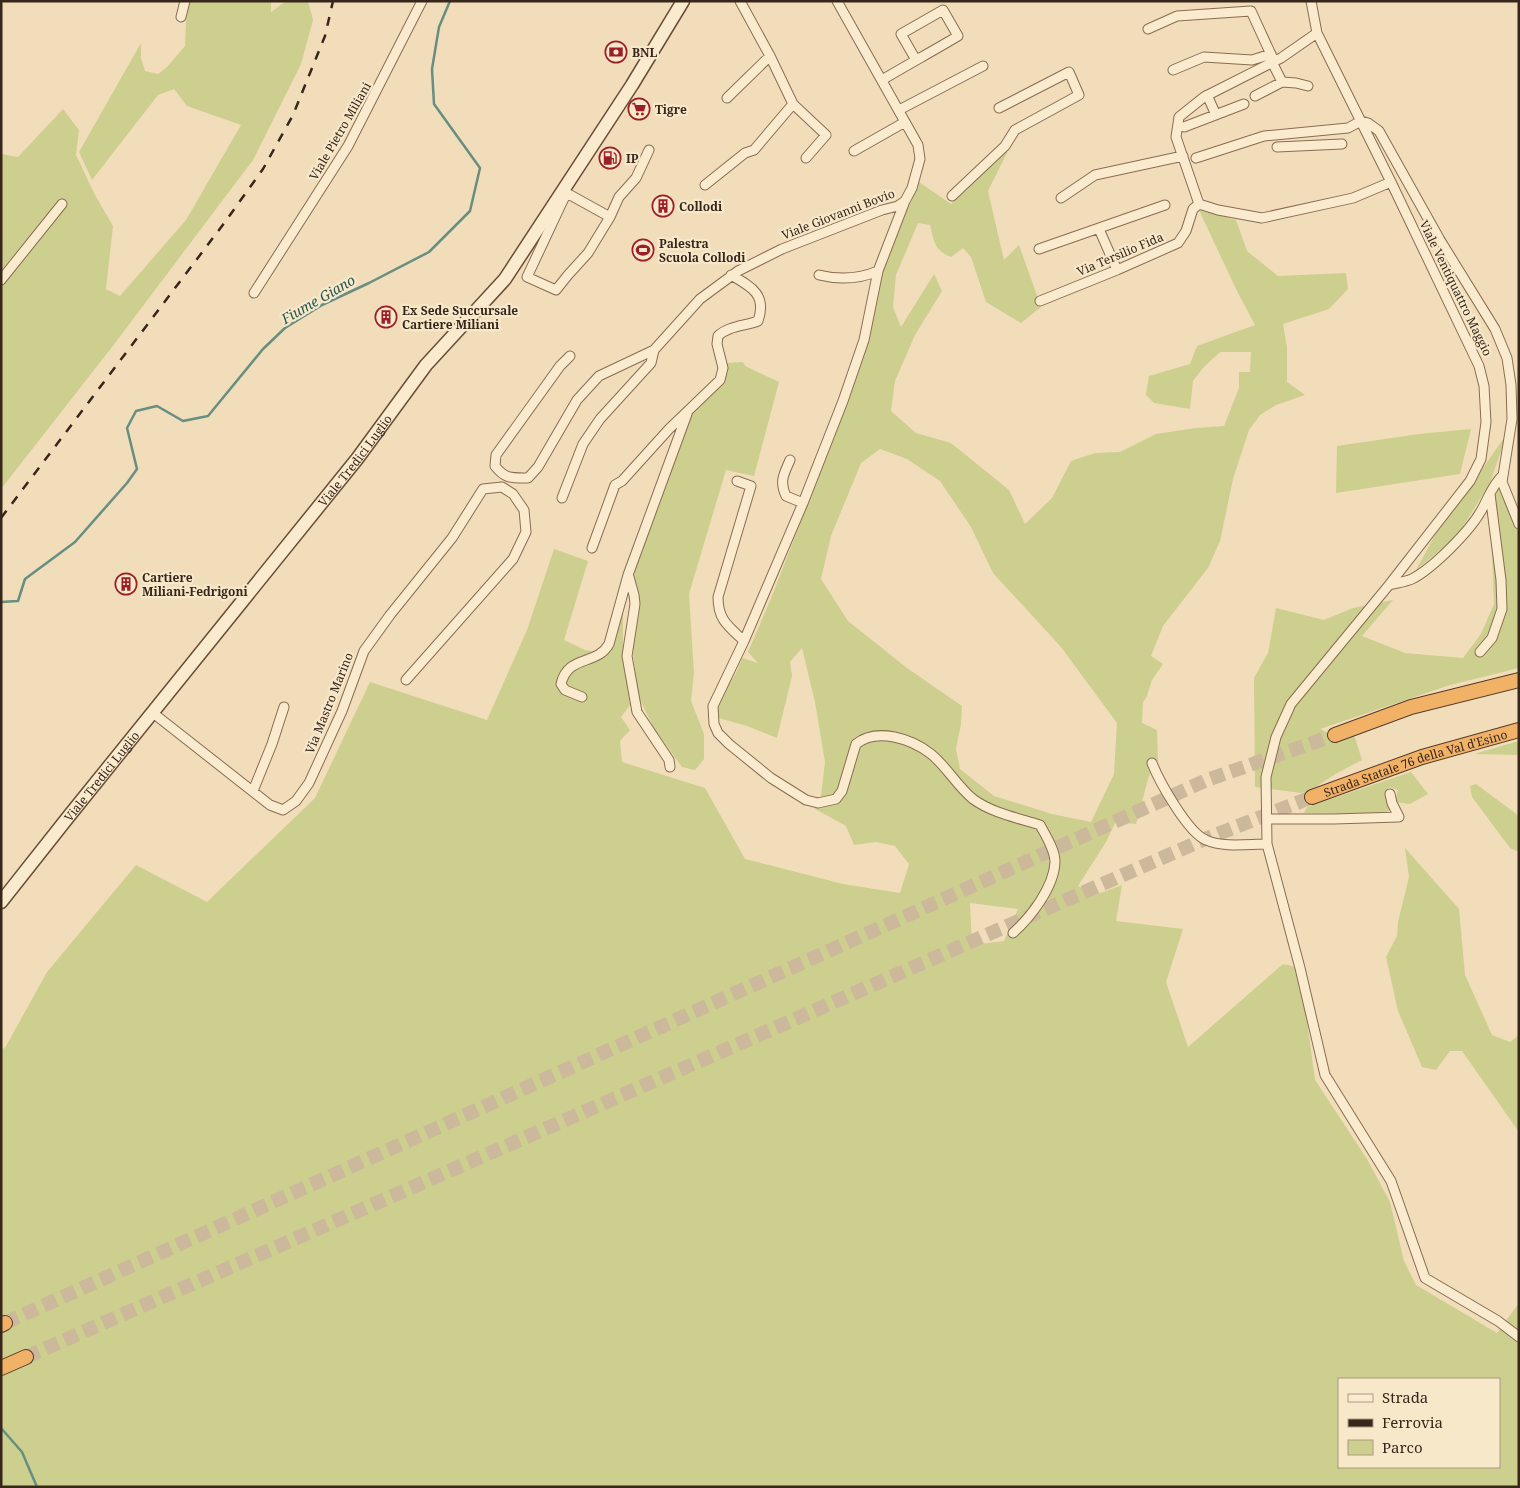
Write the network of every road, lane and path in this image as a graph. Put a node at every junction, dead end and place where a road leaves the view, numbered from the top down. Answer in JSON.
{"nodes":[{"id":1,"x":185,"y":1,"type":"edge"},
{"id":2,"x":422,"y":1,"type":"edge"},
{"id":3,"x":683,"y":1,"type":"edge"},
{"id":4,"x":740,"y":1,"type":"edge"},
{"id":5,"x":838,"y":1,"type":"edge"},
{"id":6,"x":1311,"y":1,"type":"edge"},
{"id":7,"x":182,"y":17,"type":"dead end"},
{"id":8,"x":1148,"y":29,"type":"dead end"},
{"id":9,"x":1318,"y":33,"type":"junction"},
{"id":10,"x":770,"y":56,"type":"junction"},
{"id":11,"x":1273,"y":59,"type":"junction"},
{"id":12,"x":916,"y":60,"type":"junction"},
{"id":13,"x":983,"y":66,"type":"dead end"},
{"id":14,"x":1173,"y":70,"type":"dead end"},
{"id":15,"x":882,"y":80,"type":"junction"},
{"id":16,"x":1282,"y":82,"type":"junction"},
{"id":17,"x":1308,"y":86,"type":"dead end"},
{"id":18,"x":1208,"y":95,"type":"junction"},
{"id":19,"x":1255,"y":96,"type":"dead end"},
{"id":20,"x":727,"y":98,"type":"dead end"},
{"id":21,"x":793,"y":104,"type":"junction"},
{"id":22,"x":1244,"y":104,"type":"dead end"},
{"id":23,"x":999,"y":108,"type":"dead end"},
{"id":24,"x":899,"y":110,"type":"junction"},
{"id":25,"x":1216,"y":115,"type":"junction"},
{"id":26,"x":1361,"y":121,"type":"junction"},
{"id":27,"x":905,"y":122,"type":"junction"},
{"id":28,"x":1184,"y":127,"type":"dead end"},
{"id":29,"x":1295,"y":133,"type":"junction"},
{"id":30,"x":1342,"y":144,"type":"dead end"},
{"id":31,"x":1296,"y":146,"type":"junction"},
{"id":32,"x":1277,"y":147,"type":"dead end"},
{"id":33,"x":649,"y":150,"type":"dead end"},
{"id":34,"x":854,"y":151,"type":"dead end"},
{"id":35,"x":1182,"y":156,"type":"junction"},
{"id":36,"x":806,"y":158,"type":"dead end"},
{"id":37,"x":1196,"y":158,"type":"dead end"},
{"id":38,"x":1391,"y":182,"type":"junction"},
{"id":39,"x":705,"y":185,"type":"dead end"},
{"id":40,"x":565,"y":192,"type":"junction"},
{"id":41,"x":952,"y":196,"type":"dead end"},
{"id":42,"x":1062,"y":198,"type":"dead end"},
{"id":43,"x":905,"y":201,"type":"junction"},
{"id":44,"x":62,"y":204,"type":"dead end"},
{"id":45,"x":1199,"y":204,"type":"junction"},
{"id":46,"x":1165,"y":205,"type":"dead end"},
{"id":47,"x":610,"y":217,"type":"junction"},
{"id":48,"x":1099,"y":229,"type":"junction"},
{"id":49,"x":1039,"y":249,"type":"dead end"},
{"id":50,"x":1117,"y":270,"type":"junction"},
{"id":51,"x":878,"y":271,"type":"junction"},
{"id":52,"x":732,"y":275,"type":"junction"},
{"id":53,"x":819,"y":275,"type":"dead end"},
{"id":54,"x":1,"y":280,"type":"edge"},
{"id":55,"x":254,"y":293,"type":"dead end"},
{"id":56,"x":1040,"y":301,"type":"dead end"},
{"id":57,"x":654,"y":350,"type":"junction"},
{"id":58,"x":570,"y":356,"type":"dead end"},
{"id":59,"x":688,"y":412,"type":"junction"},
{"id":60,"x":790,"y":460,"type":"dead end"},
{"id":61,"x":1503,"y":475,"type":"junction"},
{"id":62,"x":502,"y":476,"type":"junction"},
{"id":63,"x":737,"y":481,"type":"dead end"},
{"id":64,"x":502,"y":487,"type":"junction"},
{"id":65,"x":1490,"y":494,"type":"junction"},
{"id":66,"x":562,"y":498,"type":"dead end"},
{"id":67,"x":803,"y":503,"type":"junction"},
{"id":68,"x":1519,"y":524,"type":"edge"},
{"id":69,"x":592,"y":548,"type":"dead end"},
{"id":70,"x":628,"y":575,"type":"junction"},
{"id":71,"x":1389,"y":585,"type":"junction"},
{"id":72,"x":744,"y":641,"type":"junction"},
{"id":73,"x":1480,"y":652,"type":"dead end"},
{"id":74,"x":406,"y":680,"type":"dead end"},
{"id":75,"x":1519,"y":680,"type":"edge"},
{"id":76,"x":582,"y":697,"type":"dead end"},
{"id":77,"x":284,"y":707,"type":"dead end"},
{"id":78,"x":153,"y":713,"type":"junction"},
{"id":79,"x":1519,"y":730,"type":"edge"},
{"id":80,"x":1336,"y":735,"type":"tunnel mouth"},
{"id":81,"x":1152,"y":762,"type":"dead end"},
{"id":82,"x":670,"y":767,"type":"dead end"},
{"id":83,"x":253,"y":792,"type":"junction"},
{"id":84,"x":1390,"y":794,"type":"dead end"},
{"id":85,"x":1312,"y":796,"type":"tunnel mouth"},
{"id":86,"x":1266,"y":819,"type":"junction"},
{"id":87,"x":1267,"y":844,"type":"junction"},
{"id":88,"x":1,"y":902,"type":"edge"},
{"id":89,"x":1013,"y":933,"type":"dead end"},
{"id":90,"x":1519,"y":1336,"type":"edge"},
{"id":91,"x":26,"y":1357,"type":"tunnel mouth"},
{"id":92,"x":7,"y":1365,"type":"edge"}],
"edges":[{"from":1,"to":7,"type":"street"},
{"from":2,"to":55,"type":"street","name":"Viale Pietro Miliani"},
{"from":3,"to":40,"type":"main road","name":"Viale Tredici Luglio"},
{"from":4,"to":10,"type":"street"},
{"from":5,"to":15,"type":"street","name":"Viale Giovanni Bovio"},
{"from":6,"to":9,"type":"street","name":"Viale Ventiquattro Maggio"},
{"from":8,"to":11,"type":"street"},
{"from":9,"to":11,"type":"street"},
{"from":9,"to":26,"type":"street","name":"Viale Ventiquattro Maggio"},
{"from":10,"to":20,"type":"street"},
{"from":10,"to":21,"type":"street"},
{"from":11,"to":14,"type":"street"},
{"from":11,"to":16,"type":"street"},
{"from":11,"to":18,"type":"street"},
{"from":12,"to":12,"type":"street"},
{"from":12,"to":15,"type":"street"},
{"from":13,"to":24,"type":"street"},
{"from":15,"to":24,"type":"street","name":"Viale Giovanni Bovio"},
{"from":16,"to":17,"type":"street"},
{"from":16,"to":19,"type":"street"},
{"from":18,"to":25,"type":"street"},
{"from":18,"to":35,"type":"street"},
{"from":21,"to":36,"type":"street"},
{"from":21,"to":39,"type":"street"},
{"from":22,"to":25,"type":"street"},
{"from":23,"to":41,"type":"street"},
{"from":24,"to":27,"type":"street","name":"Viale Giovanni Bovio"},
{"from":25,"to":28,"type":"street"},
{"from":26,"to":29,"type":"street"},
{"from":26,"to":38,"type":"street","name":"Viale Ventiquattro Maggio"},
{"from":26,"to":61,"type":"street"},
{"from":27,"to":34,"type":"street"},
{"from":27,"to":43,"type":"street","name":"Viale Giovanni Bovio"},
{"from":29,"to":31,"type":"street"},
{"from":29,"to":37,"type":"street"},
{"from":30,"to":31,"type":"street"},
{"from":31,"to":32,"type":"street"},
{"from":33,"to":47,"type":"street"},
{"from":35,"to":42,"type":"street"},
{"from":35,"to":45,"type":"street"},
{"from":38,"to":45,"type":"street"},
{"from":38,"to":71,"type":"street","name":"Viale Ventiquattro Maggio"},
{"from":40,"to":47,"type":"street"},
{"from":40,"to":47,"type":"street","name":"Viale Tredici Luglio"},
{"from":40,"to":78,"type":"main road","name":"Viale Tredici Luglio"},
{"from":43,"to":51,"type":"street"},
{"from":43,"to":52,"type":"street","name":"Viale Giovanni Bovio"},
{"from":44,"to":54,"type":"street"},
{"from":45,"to":50,"type":"street","name":"Via Tersilio Fida"},
{"from":46,"to":48,"type":"street"},
{"from":48,"to":49,"type":"street"},
{"from":48,"to":50,"type":"street"},
{"from":50,"to":56,"type":"street","name":"Via Tersilio Fida"},
{"from":51,"to":53,"type":"street"},
{"from":51,"to":67,"type":"street"},
{"from":52,"to":57,"type":"street","name":"Viale Giovanni Bovio"},
{"from":52,"to":59,"type":"street"},
{"from":57,"to":62,"type":"street"},
{"from":57,"to":66,"type":"street"},
{"from":58,"to":62,"type":"street"},
{"from":59,"to":69,"type":"street"},
{"from":59,"to":70,"type":"street"},
{"from":60,"to":67,"type":"street"},
{"from":61,"to":65,"type":"street"},
{"from":61,"to":68,"type":"street"},
{"from":62,"to":64,"type":"street"},
{"from":63,"to":72,"type":"street"},
{"from":64,"to":74,"type":"street"},
{"from":64,"to":83,"type":"street","name":"Via Mastro Marino"},
{"from":65,"to":71,"type":"street"},
{"from":65,"to":73,"type":"street"},
{"from":67,"to":72,"type":"street"},
{"from":70,"to":76,"type":"street"},
{"from":70,"to":82,"type":"street"},
{"from":71,"to":86,"type":"street","name":"Viale Ventiquattro Maggio"},
{"from":72,"to":89,"type":"street"},
{"from":75,"to":80,"type":"highway"},
{"from":77,"to":83,"type":"street"},
{"from":78,"to":83,"type":"street","name":"Via Mastro Marino"},
{"from":78,"to":88,"type":"main road","name":"Viale Tredici Luglio"},
{"from":79,"to":85,"type":"highway","name":"Strada Statale 76 della Val d'Esino"},
{"from":81,"to":87,"type":"street"},
{"from":84,"to":86,"type":"street"},
{"from":86,"to":87,"type":"street","name":"Viale Ventiquattro Maggio"},
{"from":87,"to":90,"type":"street","name":"Viale Ventiquattro Maggio"},
{"from":91,"to":92,"type":"highway"}]}
